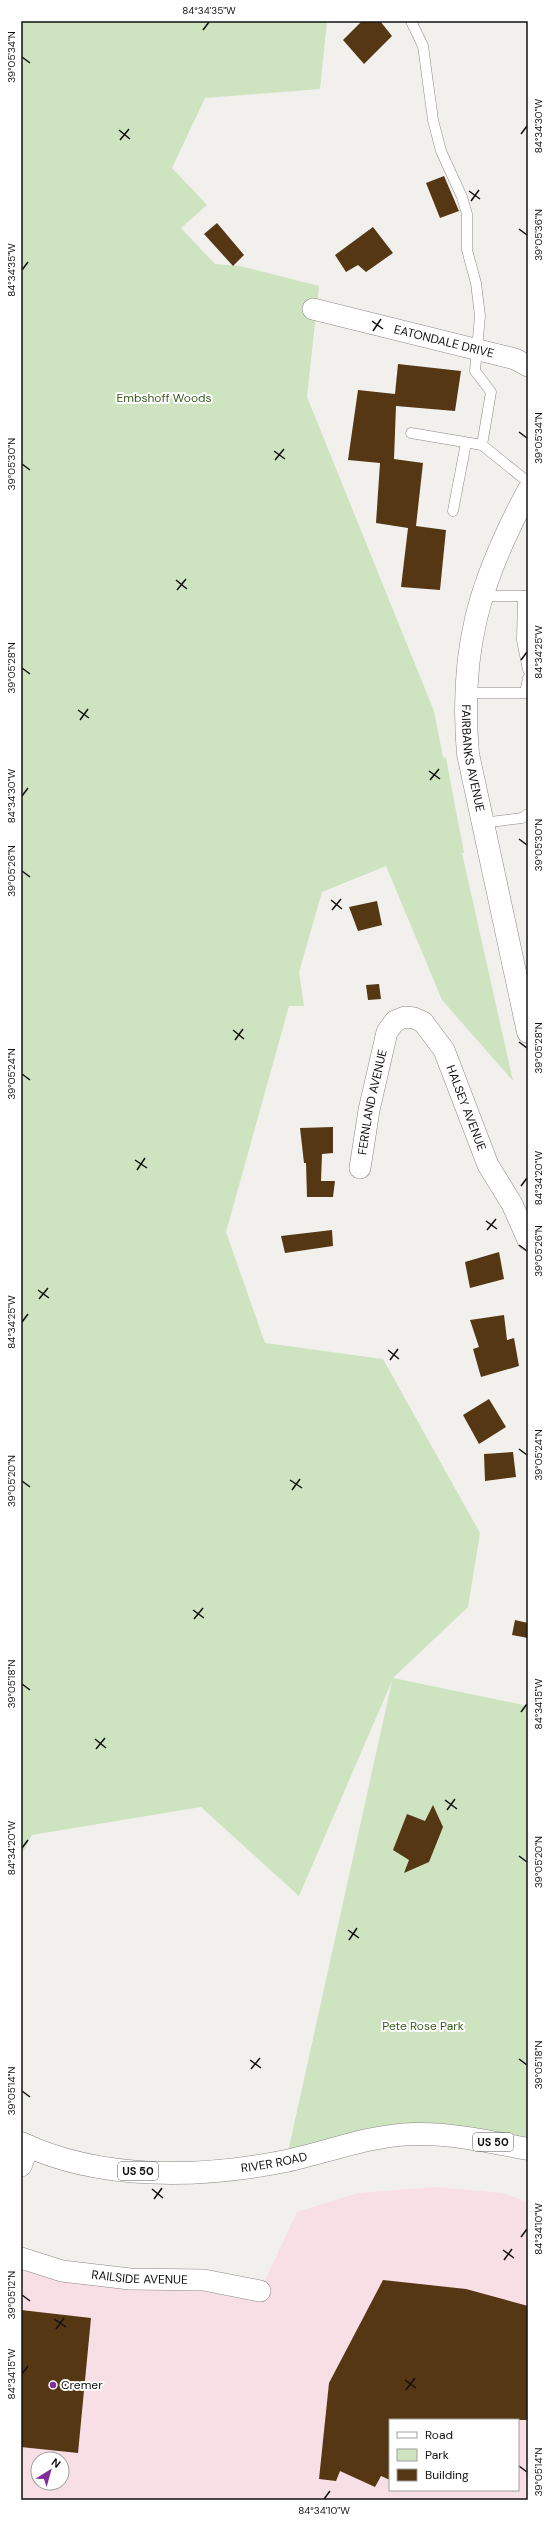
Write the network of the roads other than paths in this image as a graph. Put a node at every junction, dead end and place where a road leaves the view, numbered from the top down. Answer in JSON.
{"nodes":[{"id":1,"x":410,"y":21,"type":"edge"},
{"id":2,"x":313,"y":309,"type":"dead end"},
{"id":3,"x":477,"y":350,"type":"junction"},
{"id":4,"x":528,"y":366,"type":"edge"},
{"id":5,"x":411,"y":433,"type":"dead end"},
{"id":6,"x":466,"y":443,"type":"junction"},
{"id":7,"x":482,"y":446,"type":"junction"},
{"id":8,"x":528,"y":482,"type":"edge"},
{"id":9,"x":528,"y":491,"type":"edge"},
{"id":10,"x":454,"y":511,"type":"dead end"},
{"id":11,"x":482,"y":596,"type":"junction"},
{"id":12,"x":525,"y":596,"type":"edge"},
{"id":13,"x":528,"y":670,"type":"edge"},
{"id":14,"x":528,"y":678,"type":"edge"},
{"id":15,"x":465,"y":694,"type":"junction"},
{"id":16,"x":528,"y":814,"type":"edge"},
{"id":17,"x":483,"y":822,"type":"junction"},
{"id":18,"x":528,"y":1032,"type":"edge"},
{"id":19,"x":385,"y":1037,"type":"joint"},
{"id":20,"x":360,"y":1168,"type":"dead end"},
{"id":21,"x":528,"y":1240,"type":"edge"},
{"id":22,"x":528,"y":2149,"type":"edge"},
{"id":23,"x":24,"y":2152,"type":"edge"},
{"id":24,"x":21,"y":2258,"type":"edge"},
{"id":25,"x":260,"y":2291,"type":"dead end"}],
"edges":[{"from":1,"to":3,"type":"lane"},
{"from":2,"to":3,"type":"street","name":"EATONDALE DRIVE"},
{"from":3,"to":4,"type":"street","name":"EATONDALE DRIVE"},
{"from":3,"to":7,"type":"lane"},
{"from":5,"to":6,"type":"lane"},
{"from":6,"to":7,"type":"lane"},
{"from":6,"to":10,"type":"lane"},
{"from":7,"to":8,"type":"lane"},
{"from":9,"to":11,"type":"street","name":"FAIRBANKS AVENUE"},
{"from":11,"to":12,"type":"lane"},
{"from":11,"to":15,"type":"street","name":"FAIRBANKS AVENUE"},
{"from":12,"to":13,"type":"lane"},
{"from":14,"to":15,"type":"lane"},
{"from":15,"to":17,"type":"street","name":"FAIRBANKS AVENUE"},
{"from":16,"to":17,"type":"lane"},
{"from":17,"to":18,"type":"street","name":"FAIRBANKS AVENUE"},
{"from":19,"to":20,"type":"street","name":"FERNLAND AVENUE"},
{"from":19,"to":21,"type":"street","name":"HALSEY AVENUE"},
{"from":22,"to":23,"type":"street","name":"RIVER ROAD","number":"US 50"},
{"from":24,"to":25,"type":"street","name":"RAILSIDE AVENUE"}]}
